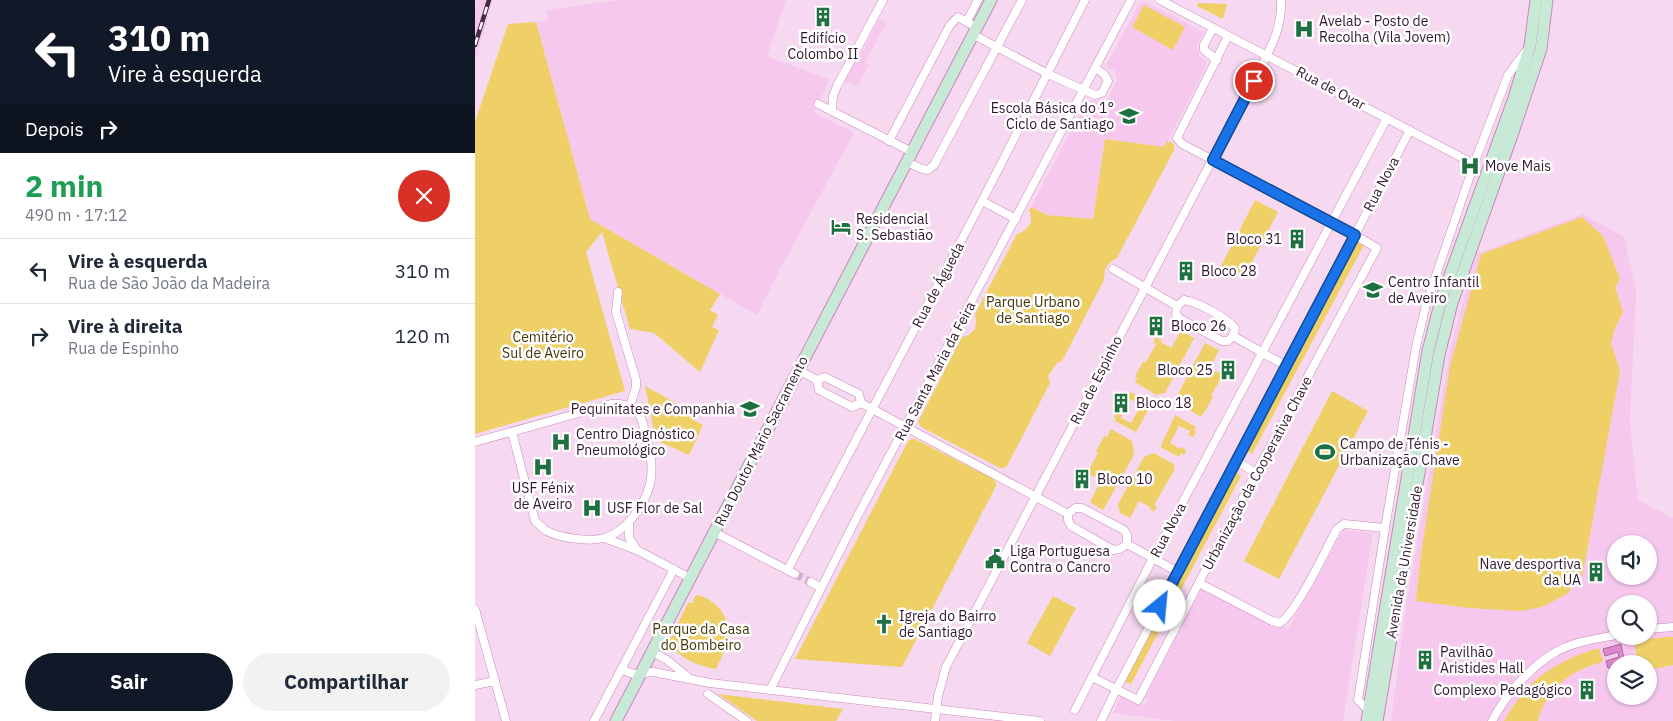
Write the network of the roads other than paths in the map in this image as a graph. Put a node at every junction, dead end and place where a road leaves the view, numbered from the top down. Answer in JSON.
{"nodes":[{"id":1,"x":883,"y":0,"type":"edge"},
{"id":2,"x":978,"y":0,"type":"edge"},
{"id":3,"x":991,"y":0,"type":"edge"},
{"id":4,"x":1022,"y":0,"type":"edge"},
{"id":5,"x":1085,"y":0,"type":"edge"},
{"id":6,"x":1131,"y":0,"type":"edge"},
{"id":7,"x":1160,"y":0,"type":"edge"},
{"id":8,"x":1281,"y":0,"type":"edge"},
{"id":9,"x":1537,"y":0,"type":"edge"},
{"id":10,"x":1547,"y":0,"type":"edge"},
{"id":11,"x":972,"y":27,"type":"junction"},
{"id":12,"x":1213,"y":28,"type":"junction"},
{"id":13,"x":1228,"y":36,"type":"junction"},
{"id":14,"x":1530,"y":46,"type":"junction"},
{"id":15,"x":997,"y":47,"type":"junction"},
{"id":16,"x":1267,"y":55,"type":"junction"},
{"id":17,"x":1217,"y":60,"type":"junction"},
{"id":18,"x":1095,"y":68,"type":"junction"},
{"id":19,"x":1048,"y":74,"type":"junction"},
{"id":20,"x":1084,"y":91,"type":"junction"},
{"id":21,"x":818,"y":104,"type":"dead end"},
{"id":22,"x":832,"y":111,"type":"junction"},
{"id":23,"x":1387,"y":118,"type":"junction"},
{"id":24,"x":1410,"y":130,"type":"junction"},
{"id":25,"x":889,"y":141,"type":"junction"},
{"id":26,"x":909,"y":157,"type":"junction"},
{"id":27,"x":1213,"y":160,"type":"junction"},
{"id":28,"x":1474,"y":164,"type":"junction"},
{"id":29,"x":982,"y":201,"type":"junction"},
{"id":30,"x":1016,"y":219,"type":"junction"},
{"id":31,"x":1332,"y":222,"type":"junction"},
{"id":32,"x":1355,"y":235,"type":"junction"},
{"id":33,"x":1113,"y":269,"type":"dead end"},
{"id":34,"x":1145,"y":287,"type":"junction"},
{"id":35,"x":618,"y":292,"type":"dead end"},
{"id":36,"x":1177,"y":306,"type":"junction"},
{"id":37,"x":1233,"y":336,"type":"junction"},
{"id":38,"x":1263,"y":352,"type":"junction"},
{"id":39,"x":1286,"y":366,"type":"junction"},
{"id":40,"x":798,"y":370,"type":"junction"},
{"id":41,"x":817,"y":380,"type":"junction"},
{"id":42,"x":861,"y":403,"type":"junction"},
{"id":43,"x":630,"y":406,"type":"junction"},
{"id":44,"x":873,"y":409,"type":"junction"},
{"id":45,"x":905,"y":427,"type":"junction"},
{"id":46,"x":512,"y":432,"type":"junction"},
{"id":47,"x":475,"y":442,"type":"edge"},
{"id":48,"x":1236,"y":461,"type":"junction"},
{"id":49,"x":1256,"y":473,"type":"junction"},
{"id":50,"x":1036,"y":496,"type":"junction"},
{"id":51,"x":1068,"y":514,"type":"junction"},
{"id":52,"x":629,"y":522,"type":"junction"},
{"id":53,"x":1385,"y":528,"type":"junction"},
{"id":54,"x":714,"y":532,"type":"junction"},
{"id":55,"x":605,"y":538,"type":"junction"},
{"id":56,"x":1127,"y":544,"type":"junction"},
{"id":57,"x":637,"y":550,"type":"junction"},
{"id":58,"x":1153,"y":558,"type":"junction"},
{"id":59,"x":674,"y":569,"type":"junction"},
{"id":60,"x":1178,"y":572,"type":"junction"},
{"id":61,"x":690,"y":578,"type":"junction"},
{"id":62,"x":811,"y":582,"type":"tunnel mouth"},
{"id":63,"x":1199,"y":582,"type":"junction"},
{"id":64,"x":821,"y":588,"type":"junction"},
{"id":65,"x":475,"y":609,"type":"edge"},
{"id":66,"x":1673,"y":627,"type":"edge"},
{"id":67,"x":1657,"y":628,"type":"edge"},
{"id":68,"x":1607,"y":637,"type":"edge"},
{"id":69,"x":651,"y":651,"type":"junction"},
{"id":70,"x":622,"y":670,"type":"junction"},
{"id":71,"x":639,"y":674,"type":"junction"},
{"id":72,"x":1092,"y":677,"type":"junction"},
{"id":73,"x":690,"y":679,"type":"junction"},
{"id":74,"x":495,"y":681,"type":"junction"},
{"id":75,"x":475,"y":684,"type":"edge"},
{"id":76,"x":770,"y":690,"type":"junction"},
{"id":77,"x":1115,"y":690,"type":"junction"},
{"id":78,"x":708,"y":694,"type":"dead end"},
{"id":79,"x":936,"y":709,"type":"junction"},
{"id":80,"x":1075,"y":710,"type":"dead end"},
{"id":81,"x":1367,"y":715,"type":"edge"},
{"id":82,"x":506,"y":721,"type":"edge"},
{"id":83,"x":594,"y":721,"type":"edge"},
{"id":84,"x":616,"y":721,"type":"edge"},
{"id":85,"x":747,"y":721,"type":"edge"},
{"id":86,"x":935,"y":721,"type":"edge"},
{"id":87,"x":1040,"y":721,"type":"edge"},
{"id":88,"x":1101,"y":721,"type":"edge"},
{"id":89,"x":1377,"y":721,"type":"edge"},
{"id":90,"x":1493,"y":721,"type":"edge"}],
"edges":[{"from":1,"to":22,"type":"street"},
{"from":2,"to":11,"type":"street","name":"Rua Doutor Mário Sacramento"},
{"from":3,"to":11,"type":"main road","name":"Rua Doutor Mário Sacramento"},
{"from":4,"to":15,"type":"street"},
{"from":5,"to":19,"type":"street","name":"Rua de Águeda"},
{"from":6,"to":18,"type":"street","name":"Rua Santa Maria da Feira"},
{"from":7,"to":12,"type":"street","name":"Rua de Ovar"},
{"from":8,"to":16,"type":"street","name":"Rua de Espinho"},
{"from":9,"to":14,"type":"main road","name":"Avenida da Universidade"},
{"from":10,"to":89,"type":"main road","name":"Avenida da Universidade"},
{"from":11,"to":15,"type":"street"},
{"from":11,"to":25,"type":"street"},
{"from":11,"to":26,"type":"main road","name":"Rua Doutor Mário Sacramento"},
{"from":12,"to":13,"type":"street","name":"Rua de Ovar"},
{"from":12,"to":17,"type":"street"},
{"from":13,"to":16,"type":"street","name":"Rua de Ovar"},
{"from":13,"to":17,"type":"street"},
{"from":14,"to":28,"type":"street","name":"Avenida da Universidade"},
{"from":14,"to":81,"type":"main road","name":"Avenida da Universidade"},
{"from":15,"to":19,"type":"street"},
{"from":15,"to":26,"type":"street"},
{"from":16,"to":23,"type":"street","name":"Rua de Ovar"},
{"from":16,"to":27,"type":"street","name":"Rua de Espinho"},
{"from":17,"to":27,"type":"street"},
{"from":18,"to":20,"type":"street","name":"Rua Santa Maria da Feira"},
{"from":18,"to":20,"type":"street"},
{"from":19,"to":20,"type":"street"},
{"from":19,"to":29,"type":"street","name":"Rua de Águeda"},
{"from":20,"to":30,"type":"street","name":"Rua Santa Maria da Feira"},
{"from":21,"to":22,"type":"street"},
{"from":22,"to":25,"type":"street"},
{"from":23,"to":24,"type":"street","name":"Rua de Ovar"},
{"from":23,"to":31,"type":"street","name":"Rua Nova"},
{"from":24,"to":28,"type":"street","name":"Rua de Ovar"},
{"from":24,"to":32,"type":"street","name":"Rua Nova"},
{"from":25,"to":26,"type":"street"},
{"from":26,"to":40,"type":"main road","name":"Rua Doutor Mário Sacramento"},
{"from":27,"to":31,"type":"street"},
{"from":27,"to":34,"type":"street","name":"Rua de Espinho"},
{"from":28,"to":53,"type":"street","name":"Avenida da Universidade"},
{"from":29,"to":30,"type":"street"},
{"from":29,"to":44,"type":"street","name":"Rua de Águeda"},
{"from":30,"to":45,"type":"street","name":"Rua Santa Maria da Feira"},
{"from":31,"to":32,"type":"street"},
{"from":31,"to":38,"type":"street","name":"Rua Nova"},
{"from":32,"to":39,"type":"street","name":"Rua Nova"},
{"from":32,"to":49,"type":"street","name":"Urbanização da Cooperativa Chave"},
{"from":33,"to":34,"type":"street"},
{"from":34,"to":36,"type":"street"},
{"from":34,"to":50,"type":"street","name":"Rua de Espinho"},
{"from":35,"to":43,"type":"street"},
{"from":36,"to":37,"type":"street"},
{"from":36,"to":37,"type":"street"},
{"from":37,"to":38,"type":"street"},
{"from":38,"to":39,"type":"street"},
{"from":38,"to":58,"type":"street","name":"Rua Nova"},
{"from":39,"to":48,"type":"street","name":"Rua Nova"},
{"from":40,"to":41,"type":"street"},
{"from":40,"to":54,"type":"main road","name":"Rua Doutor Mário Sacramento"},
{"from":41,"to":42,"type":"street"},
{"from":41,"to":42,"type":"street"},
{"from":42,"to":44,"type":"street"},
{"from":43,"to":46,"type":"street"},
{"from":43,"to":52,"type":"street"},
{"from":44,"to":45,"type":"street"},
{"from":44,"to":54,"type":"street","name":"Rua de Águeda"},
{"from":45,"to":50,"type":"street"},
{"from":45,"to":64,"type":"street","name":"Rua Santa Maria da Feira"},
{"from":46,"to":47,"type":"street"},
{"from":46,"to":55,"type":"street"},
{"from":48,"to":49,"type":"street"},
{"from":48,"to":60,"type":"street","name":"Rua Nova"},
{"from":49,"to":63,"type":"street","name":"Urbanização da Cooperativa Chave"},
{"from":50,"to":51,"type":"street"},
{"from":50,"to":79,"type":"street","name":"Rua de Espinho"},
{"from":51,"to":56,"type":"street"},
{"from":51,"to":56,"type":"street"},
{"from":52,"to":55,"type":"street"},
{"from":52,"to":57,"type":"street"},
{"from":53,"to":63,"type":"street"},
{"from":53,"to":81,"type":"street","name":"Avenida da Universidade"},
{"from":54,"to":61,"type":"main road","name":"Rua Doutor Mário Sacramento"},
{"from":55,"to":57,"type":"street"},
{"from":56,"to":58,"type":"street"},
{"from":57,"to":59,"type":"street"},
{"from":58,"to":60,"type":"street"},
{"from":58,"to":72,"type":"street","name":"Rua Nova"},
{"from":59,"to":61,"type":"street"},
{"from":59,"to":70,"type":"street"},
{"from":60,"to":77,"type":"street","name":"Rua Nova"},
{"from":61,"to":69,"type":"main road","name":"Rua Doutor Mário Sacramento"},
{"from":62,"to":64,"type":"street"},
{"from":63,"to":77,"type":"street","name":"Urbanização da Cooperativa Chave"},
{"from":64,"to":76,"type":"street","name":"Rua Santa Maria da Feira"},
{"from":65,"to":74,"type":"street"},
{"from":66,"to":67,"type":"street"},
{"from":68,"to":90,"type":"street"},
{"from":69,"to":71,"type":"main road","name":"Rua Doutor Mário Sacramento"},
{"from":69,"to":73,"type":"street"},
{"from":70,"to":71,"type":"street"},
{"from":70,"to":83,"type":"street"},
{"from":71,"to":73,"type":"street"},
{"from":71,"to":84,"type":"main road","name":"Rua Doutor Mário Sacramento"},
{"from":72,"to":77,"type":"street"},
{"from":72,"to":80,"type":"street","name":"Rua Nova"},
{"from":73,"to":76,"type":"street"},
{"from":74,"to":75,"type":"street"},
{"from":74,"to":82,"type":"street"},
{"from":76,"to":79,"type":"street"},
{"from":77,"to":88,"type":"street","name":"Rua Nova"},
{"from":78,"to":85,"type":"street"},
{"from":79,"to":86,"type":"street","name":"Rua de Espinho"},
{"from":79,"to":87,"type":"street"}]}
